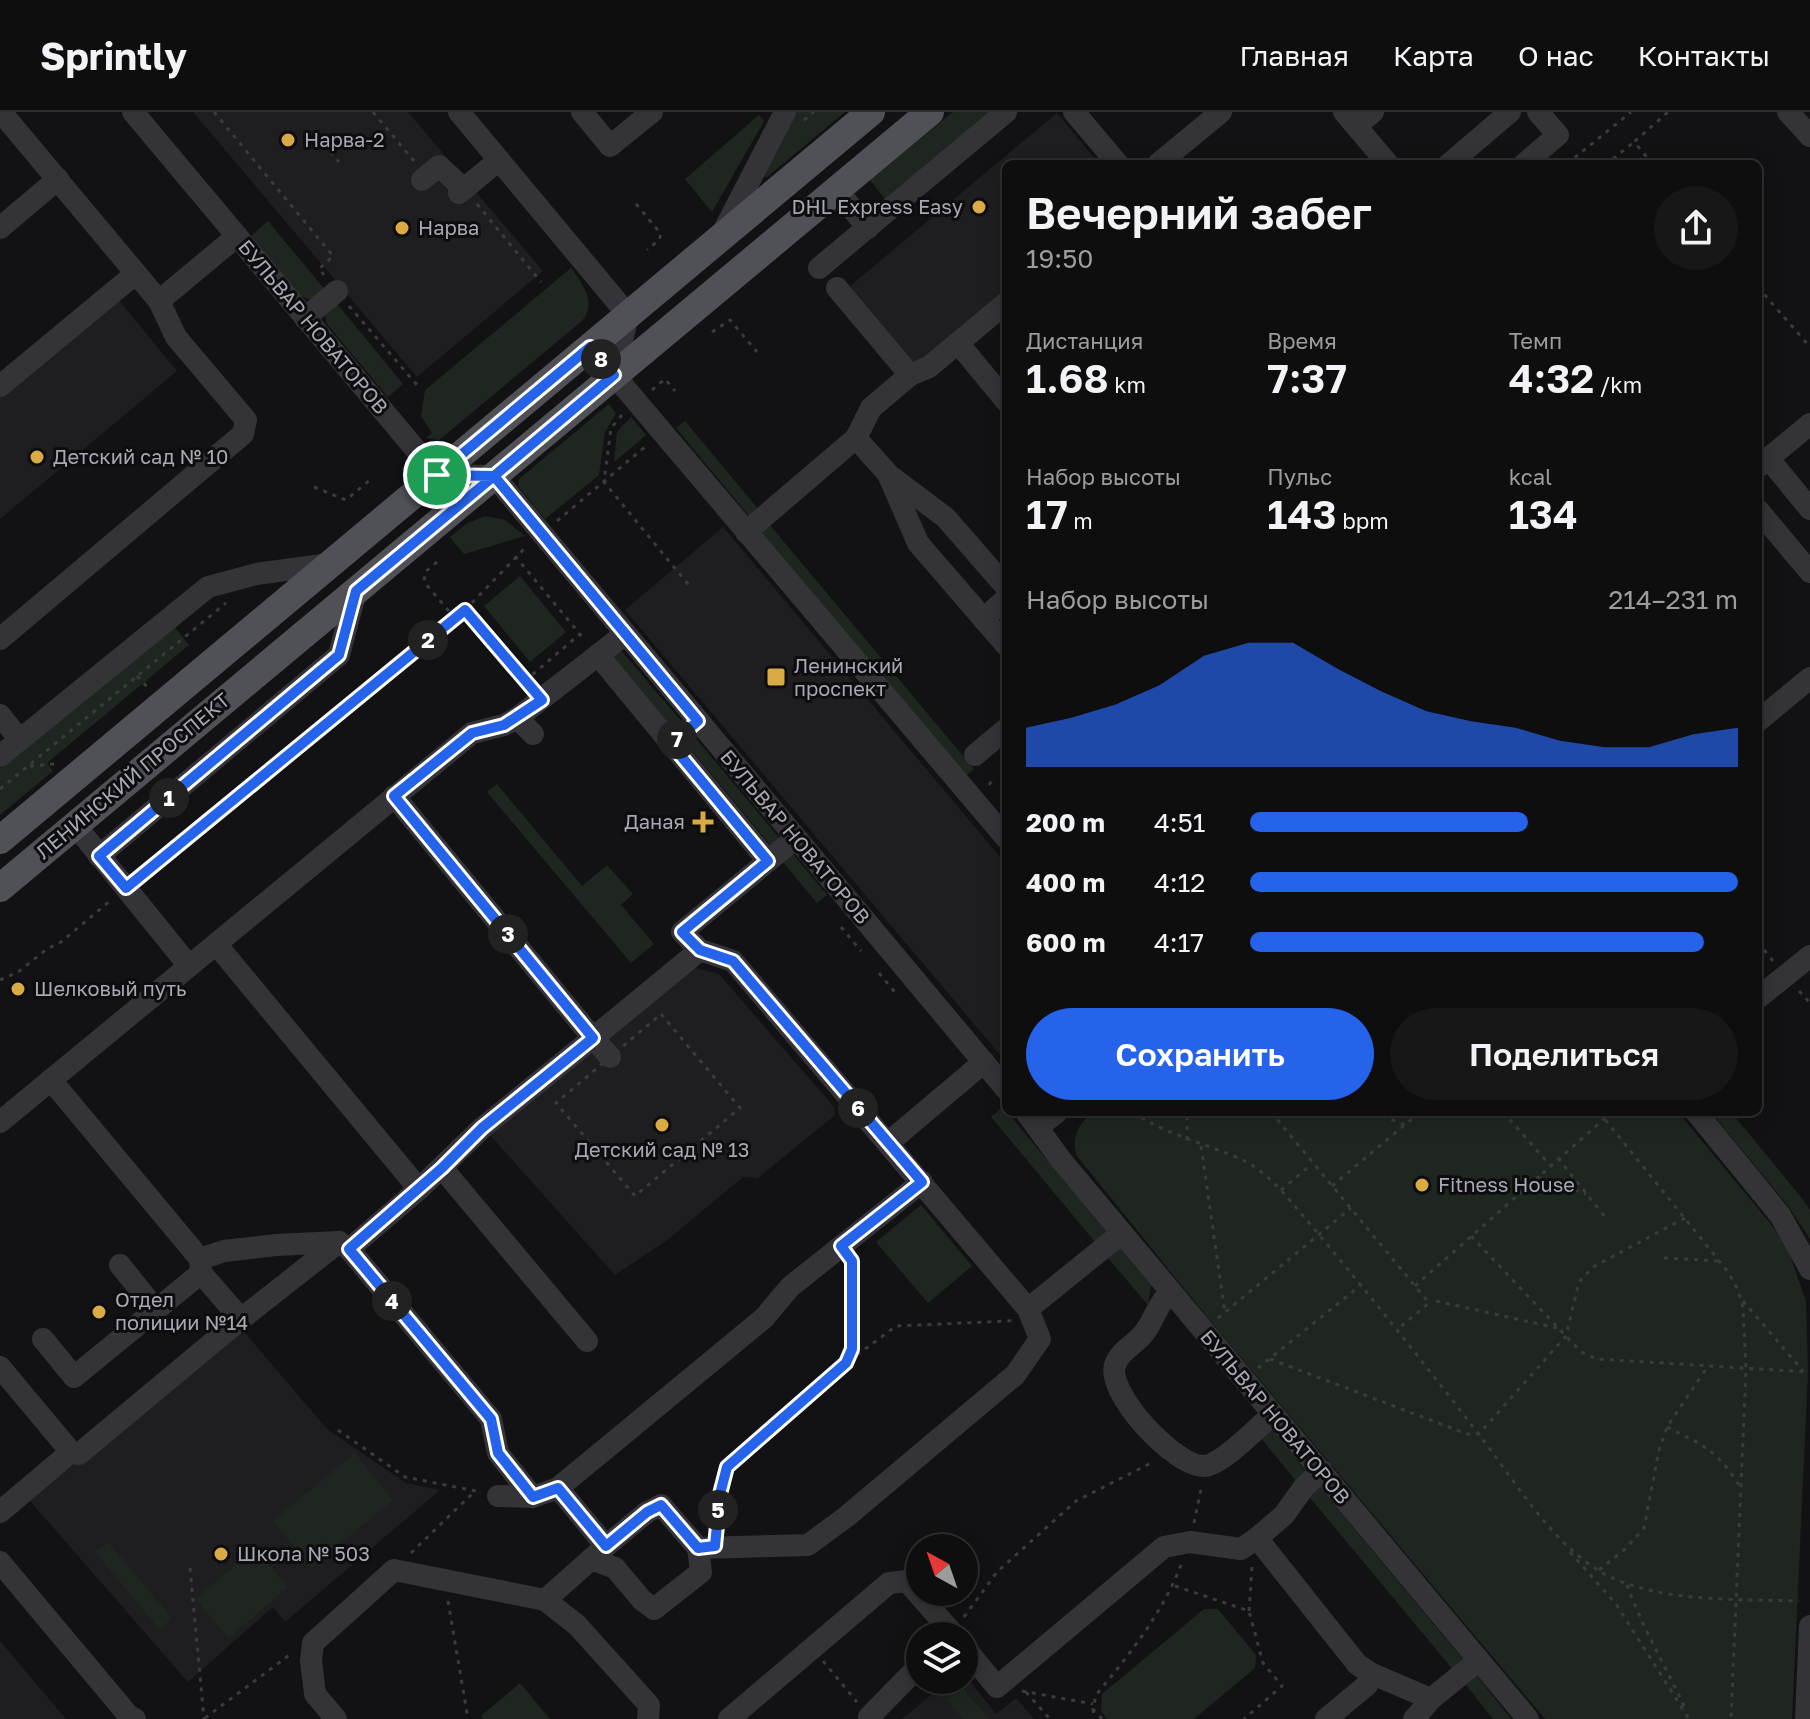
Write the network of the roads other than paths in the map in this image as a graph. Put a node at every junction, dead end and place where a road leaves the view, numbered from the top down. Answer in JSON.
{"nodes":[{"id":1,"x":1,"y":112,"type":"edge"},
{"id":2,"x":133,"y":112,"type":"edge"},
{"id":3,"x":459,"y":112,"type":"edge"},
{"id":4,"x":582,"y":112,"type":"edge"},
{"id":5,"x":652,"y":112,"type":"edge"},
{"id":6,"x":785,"y":112,"type":"edge"},
{"id":7,"x":871,"y":112,"type":"edge"},
{"id":8,"x":930,"y":112,"type":"edge"},
{"id":9,"x":1006,"y":112,"type":"edge"},
{"id":10,"x":1074,"y":112,"type":"edge"},
{"id":11,"x":1221,"y":112,"type":"edge"},
{"id":12,"x":1510,"y":112,"type":"edge"},
{"id":13,"x":1538,"y":112,"type":"edge"},
{"id":14,"x":1788,"y":112,"type":"edge"},
{"id":15,"x":1358,"y":117,"type":"edge"},
{"id":16,"x":1810,"y":136,"type":"edge"},
{"id":17,"x":499,"y":160,"type":"junction"},
{"id":18,"x":1115,"y":160,"type":"edge"},
{"id":19,"x":1163,"y":160,"type":"edge"},
{"id":20,"x":1385,"y":160,"type":"edge"},
{"id":21,"x":1456,"y":160,"type":"edge"},
{"id":22,"x":1529,"y":160,"type":"edge"},
{"id":23,"x":424,"y":178,"type":"road end"},
{"id":24,"x":58,"y":179,"type":"junction"},
{"id":25,"x":837,"y":190,"type":"junction"},
{"id":26,"x":0,"y":228,"type":"edge"},
{"id":27,"x":868,"y":228,"type":"junction"},
{"id":28,"x":237,"y":236,"type":"junction"},
{"id":29,"x":720,"y":238,"type":"junction"},
{"id":30,"x":819,"y":268,"type":"dead end"},
{"id":31,"x":134,"y":275,"type":"junction"},
{"id":32,"x":837,"y":288,"type":"dead end"},
{"id":33,"x":337,"y":291,"type":"dead end"},
{"id":34,"x":159,"y":301,"type":"junction"},
{"id":35,"x":1002,"y":306,"type":"edge"},
{"id":36,"x":628,"y":315,"type":"junction"},
{"id":37,"x":305,"y":318,"type":"junction"},
{"id":38,"x":958,"y":343,"type":"junction"},
{"id":39,"x":590,"y":347,"type":"junction"},
{"id":40,"x":614,"y":375,"type":"junction"},
{"id":41,"x":910,"y":375,"type":"junction"},
{"id":42,"x":0,"y":386,"type":"edge"},
{"id":43,"x":1002,"y":396,"type":"edge"},
{"id":44,"x":1810,"y":424,"type":"edge"},
{"id":45,"x":856,"y":438,"type":"junction"},
{"id":46,"x":470,"y":447,"type":"junction"},
{"id":47,"x":1763,"y":462,"type":"edge"},
{"id":48,"x":888,"y":474,"type":"junction"},
{"id":49,"x":437,"y":475,"type":"junction"},
{"id":50,"x":494,"y":476,"type":"junction"},
{"id":51,"x":1810,"y":509,"type":"edge"},
{"id":52,"x":1762,"y":515,"type":"edge"},
{"id":53,"x":746,"y":532,"type":"junction"},
{"id":54,"x":330,"y":564,"type":"junction"},
{"id":55,"x":1810,"y":572,"type":"edge"},
{"id":56,"x":1002,"y":582,"type":"edge"},
{"id":57,"x":356,"y":591,"type":"junction"},
{"id":58,"x":1002,"y":602,"type":"edge"},
{"id":59,"x":983,"y":619,"type":"junction"},
{"id":60,"x":625,"y":634,"type":"junction"},
{"id":61,"x":0,"y":639,"type":"edge"},
{"id":62,"x":1002,"y":640,"type":"edge"},
{"id":63,"x":598,"y":655,"type":"junction"},
{"id":64,"x":1810,"y":678,"type":"edge"},
{"id":65,"x":0,"y":715,"type":"edge"},
{"id":66,"x":1762,"y":718,"type":"edge"},
{"id":67,"x":698,"y":721,"type":"junction"},
{"id":68,"x":1002,"y":732,"type":"edge"},
{"id":69,"x":20,"y":740,"type":"junction"},
{"id":70,"x":671,"y":744,"type":"junction"},
{"id":71,"x":975,"y":755,"type":"dead end"},
{"id":72,"x":0,"y":756,"type":"edge"},
{"id":73,"x":394,"y":796,"type":"junction"},
{"id":74,"x":75,"y":825,"type":"junction"},
{"id":75,"x":1002,"y":833,"type":"edge"},
{"id":76,"x":796,"y":838,"type":"junction"},
{"id":77,"x":0,"y":840,"type":"edge"},
{"id":78,"x":99,"y":856,"type":"junction"},
{"id":79,"x":768,"y":861,"type":"junction"},
{"id":80,"x":0,"y":888,"type":"edge"},
{"id":81,"x":216,"y":944,"type":"junction"},
{"id":82,"x":700,"y":950,"type":"junction"},
{"id":83,"x":1810,"y":956,"type":"edge"},
{"id":84,"x":189,"y":966,"type":"junction"},
{"id":85,"x":1762,"y":995,"type":"edge"},
{"id":86,"x":593,"y":1038,"type":"junction"},
{"id":87,"x":610,"y":1057,"type":"road end"},
{"id":88,"x":984,"y":1062,"type":"junction"},
{"id":89,"x":51,"y":1080,"type":"junction"},
{"id":90,"x":1002,"y":1084,"type":"edge"},
{"id":91,"x":1699,"y":1116,"type":"edge"},
{"id":92,"x":1032,"y":1120,"type":"edge"},
{"id":93,"x":0,"y":1122,"type":"edge"},
{"id":94,"x":888,"y":1143,"type":"junction"},
{"id":95,"x":442,"y":1168,"type":"junction"},
{"id":96,"x":922,"y":1182,"type":"junction"},
{"id":97,"x":419,"y":1189,"type":"junction"},
{"id":98,"x":1122,"y":1233,"type":"junction"},
{"id":99,"x":344,"y":1246,"type":"junction"},
{"id":100,"x":120,"y":1265,"type":"dead end"},
{"id":101,"x":200,"y":1266,"type":"junction"},
{"id":102,"x":1810,"y":1269,"type":"edge"},
{"id":103,"x":1170,"y":1292,"type":"junction"},
{"id":104,"x":1028,"y":1309,"type":"junction"},
{"id":105,"x":156,"y":1310,"type":"junction"},
{"id":106,"x":241,"y":1319,"type":"junction"},
{"id":107,"x":43,"y":1339,"type":"dead end"},
{"id":108,"x":587,"y":1341,"type":"dead end"},
{"id":109,"x":0,"y":1367,"type":"edge"},
{"id":110,"x":1273,"y":1414,"type":"junction"},
{"id":111,"x":71,"y":1452,"type":"junction"},
{"id":112,"x":1322,"y":1471,"type":"junction"},
{"id":113,"x":558,"y":1488,"type":"junction"},
{"id":114,"x":498,"y":1496,"type":"road end"},
{"id":115,"x":533,"y":1497,"type":"junction"},
{"id":116,"x":0,"y":1512,"type":"edge"},
{"id":117,"x":1257,"y":1538,"type":"junction"},
{"id":118,"x":706,"y":1547,"type":"junction"},
{"id":119,"x":599,"y":1552,"type":"junction"},
{"id":120,"x":0,"y":1562,"type":"edge"},
{"id":121,"x":545,"y":1600,"type":"junction"},
{"id":122,"x":942,"y":1622,"type":"edge"},
{"id":123,"x":1810,"y":1626,"type":"edge"},
{"id":124,"x":1478,"y":1661,"type":"junction"},
{"id":125,"x":978,"y":1665,"type":"edge"},
{"id":126,"x":1809,"y":1670,"type":"edge"},
{"id":127,"x":1370,"y":1673,"type":"junction"},
{"id":128,"x":906,"y":1679,"type":"edge"},
{"id":129,"x":1431,"y":1699,"type":"junction"},
{"id":130,"x":869,"y":1717,"type":"road end"},
{"id":131,"x":130,"y":1718,"type":"edge"},
{"id":132,"x":336,"y":1719,"type":"edge"},
{"id":133,"x":648,"y":1719,"type":"edge"},
{"id":134,"x":729,"y":1719,"type":"edge"},
{"id":135,"x":1326,"y":1719,"type":"edge"},
{"id":136,"x":1414,"y":1719,"type":"edge"},
{"id":137,"x":1528,"y":1719,"type":"edge"},
{"id":138,"x":1806,"y":1719,"type":"edge"}],
"edges":[{"from":1,"to":24,"type":"street"},
{"from":2,"to":28,"type":"street","name":"БУЛЬВАР НОВАТОРОВ"},
{"from":3,"to":17,"type":"street"},
{"from":4,"to":5,"type":"street"},
{"from":6,"to":29,"type":"street"},
{"from":7,"to":29,"type":"main road","name":"ЛЕНИНСКИЙ ПРОСПЕКТ"},
{"from":8,"to":25,"type":"main road","name":"ЛЕНИНСКИЙ ПРОСПЕКТ"},
{"from":9,"to":27,"type":"street"},
{"from":10,"to":18,"type":"street"},
{"from":11,"to":19,"type":"street"},
{"from":12,"to":21,"type":"street"},
{"from":13,"to":22,"type":"street"},
{"from":14,"to":16,"type":"street"},
{"from":15,"to":20,"type":"street"},
{"from":17,"to":23,"type":"street"},
{"from":17,"to":36,"type":"street"},
{"from":24,"to":26,"type":"street"},
{"from":24,"to":31,"type":"street"},
{"from":25,"to":27,"type":"street"},
{"from":25,"to":40,"type":"main road","name":"ЛЕНИНСКИЙ ПРОСПЕКТ"},
{"from":27,"to":30,"type":"street"},
{"from":28,"to":34,"type":"street"},
{"from":28,"to":37,"type":"street","name":"БУЛЬВАР НОВАТОРОВ"},
{"from":29,"to":36,"type":"main road","name":"ЛЕНИНСКИЙ ПРОСПЕКТ"},
{"from":31,"to":34,"type":"street"},
{"from":31,"to":42,"type":"street"},
{"from":32,"to":41,"type":"street"},
{"from":33,"to":37,"type":"street"},
{"from":34,"to":61,"type":"street"},
{"from":35,"to":38,"type":"street"},
{"from":36,"to":39,"type":"main road","name":"ЛЕНИНСКИЙ ПРОСПЕКТ"},
{"from":36,"to":40,"type":"street"},
{"from":37,"to":49,"type":"street","name":"БУЛЬВАР НОВАТОРОВ"},
{"from":38,"to":41,"type":"street"},
{"from":38,"to":43,"type":"street"},
{"from":39,"to":40,"type":"main road"},
{"from":39,"to":46,"type":"main road","name":"ЛЕНИНСКИЙ ПРОСПЕКТ"},
{"from":40,"to":50,"type":"main road","name":"ЛЕНИНСКИЙ ПРОСПЕКТ"},
{"from":40,"to":53,"type":"street"},
{"from":41,"to":45,"type":"street"},
{"from":44,"to":47,"type":"street"},
{"from":45,"to":48,"type":"street"},
{"from":45,"to":53,"type":"street"},
{"from":46,"to":49,"type":"main road","name":"ЛЕНИНСКИЙ ПРОСПЕКТ"},
{"from":46,"to":50,"type":"main road"},
{"from":47,"to":51,"type":"street"},
{"from":48,"to":56,"type":"street"},
{"from":48,"to":59,"type":"street"},
{"from":49,"to":50,"type":"street"},
{"from":49,"to":54,"type":"main road","name":"ЛЕНИНСКИЙ ПРОСПЕКТ"},
{"from":50,"to":57,"type":"main road","name":"ЛЕНИНСКИЙ ПРОСПЕКТ"},
{"from":50,"to":60,"type":"street","name":"БУЛЬВАР НОВАТОРОВ"},
{"from":52,"to":55,"type":"street"},
{"from":53,"to":75,"type":"street"},
{"from":54,"to":69,"type":"street"},
{"from":54,"to":77,"type":"main road","name":"ЛЕНИНСКИЙ ПРОСПЕКТ"},
{"from":57,"to":74,"type":"main road","name":"ЛЕНИНСКИЙ ПРОСПЕКТ"},
{"from":57,"to":78,"type":"street"},
{"from":58,"to":59,"type":"street"},
{"from":59,"to":62,"type":"street"},
{"from":60,"to":63,"type":"street"},
{"from":60,"to":67,"type":"street","name":"БУЛЬВАР НОВАТОРОВ"},
{"from":63,"to":70,"type":"street"},
{"from":63,"to":73,"type":"street"},
{"from":64,"to":66,"type":"street"},
{"from":65,"to":69,"type":"street"},
{"from":67,"to":70,"type":"street"},
{"from":67,"to":76,"type":"street","name":"БУЛЬВАР НОВАТОРОВ"},
{"from":68,"to":71,"type":"street"},
{"from":69,"to":72,"type":"street"},
{"from":70,"to":79,"type":"street"},
{"from":73,"to":81,"type":"street"},
{"from":73,"to":86,"type":"street"},
{"from":74,"to":78,"type":"street"},
{"from":74,"to":80,"type":"main road","name":"ЛЕНИНСКИЙ ПРОСПЕКТ"},
{"from":76,"to":79,"type":"street"},
{"from":76,"to":88,"type":"street","name":"БУЛЬВАР НОВАТОРОВ"},
{"from":78,"to":84,"type":"street"},
{"from":79,"to":82,"type":"street"},
{"from":81,"to":84,"type":"street"},
{"from":81,"to":97,"type":"street"},
{"from":82,"to":86,"type":"street"},
{"from":82,"to":94,"type":"street"},
{"from":83,"to":85,"type":"street"},
{"from":84,"to":89,"type":"street"},
{"from":86,"to":87,"type":"street"},
{"from":86,"to":95,"type":"street"},
{"from":88,"to":90,"type":"street","name":"БУЛЬВАР НОВАТОРОВ"},
{"from":88,"to":94,"type":"street"},
{"from":89,"to":93,"type":"street"},
{"from":89,"to":101,"type":"street"},
{"from":91,"to":102,"type":"street"},
{"from":92,"to":98,"type":"street","name":"БУЛЬВАР НОВАТОРОВ"},
{"from":94,"to":96,"type":"street"},
{"from":95,"to":97,"type":"street"},
{"from":95,"to":108,"type":"street"},
{"from":96,"to":104,"type":"street"},
{"from":96,"to":113,"type":"street"},
{"from":97,"to":99,"type":"street"},
{"from":98,"to":103,"type":"street","name":"БУЛЬВАР НОВАТОРОВ"},
{"from":98,"to":104,"type":"street"},
{"from":99,"to":101,"type":"street"},
{"from":99,"to":106,"type":"street"},
{"from":99,"to":115,"type":"street"},
{"from":100,"to":105,"type":"street"},
{"from":101,"to":105,"type":"street"},
{"from":101,"to":106,"type":"street"},
{"from":103,"to":110,"type":"street","name":"БУЛЬВАР НОВАТОРОВ"},
{"from":103,"to":110,"type":"street"},
{"from":104,"to":118,"type":"street"},
{"from":105,"to":107,"type":"street"},
{"from":106,"to":111,"type":"street"},
{"from":109,"to":111,"type":"street"},
{"from":110,"to":112,"type":"street","name":"БУЛЬВАР НОВАТОРОВ"},
{"from":111,"to":116,"type":"street"},
{"from":112,"to":117,"type":"street"},
{"from":112,"to":124,"type":"street","name":"БУЛЬВАР НОВАТОРОВ"},
{"from":113,"to":115,"type":"street"},
{"from":113,"to":119,"type":"street"},
{"from":114,"to":115,"type":"street"},
{"from":117,"to":125,"type":"street"},
{"from":117,"to":127,"type":"street"},
{"from":118,"to":119,"type":"street"},
{"from":118,"to":119,"type":"street"},
{"from":119,"to":121,"type":"street"},
{"from":120,"to":131,"type":"street"},
{"from":121,"to":132,"type":"street"},
{"from":121,"to":133,"type":"street"},
{"from":122,"to":134,"type":"street"},
{"from":123,"to":126,"type":"street"},
{"from":124,"to":129,"type":"street"},
{"from":124,"to":137,"type":"street","name":"БУЛЬВАР НОВАТОРОВ"},
{"from":126,"to":138,"type":"street"},
{"from":127,"to":129,"type":"street"},
{"from":127,"to":135,"type":"street"},
{"from":128,"to":130,"type":"street"},
{"from":129,"to":136,"type":"street"}]}
